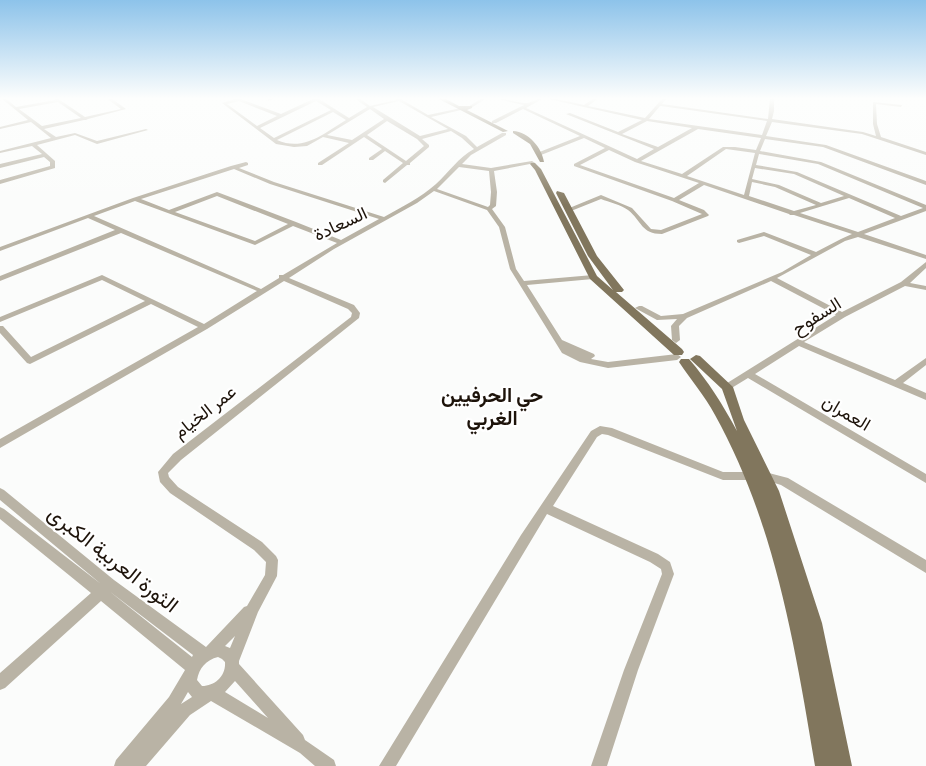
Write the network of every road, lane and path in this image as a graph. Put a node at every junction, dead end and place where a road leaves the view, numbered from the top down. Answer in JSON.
{"nodes":[{"id":1,"x":49,"y":134,"type":"edge"},
{"id":2,"x":131,"y":134,"type":"edge"},
{"id":3,"x":266,"y":134,"type":"edge"},
{"id":4,"x":287,"y":134,"type":"edge"},
{"id":5,"x":327,"y":134,"type":"edge"},
{"id":6,"x":412,"y":134,"type":"edge"},
{"id":7,"x":436,"y":134,"type":"edge"},
{"id":8,"x":458,"y":134,"type":"edge"},
{"id":9,"x":507,"y":134,"type":"edge"},
{"id":10,"x":509,"y":134,"type":"edge"},
{"id":11,"x":575,"y":134,"type":"edge"},
{"id":12,"x":622,"y":134,"type":"edge"},
{"id":13,"x":685,"y":134,"type":"edge"},
{"id":14,"x":735,"y":134,"type":"edge"},
{"id":15,"x":765,"y":134,"type":"edge"},
{"id":16,"x":858,"y":134,"type":"edge"},
{"id":17,"x":878,"y":134,"type":"edge"},
{"id":18,"x":364,"y":135,"type":"joint"},
{"id":19,"x":323,"y":136,"type":"junction"},
{"id":20,"x":582,"y":137,"type":"junction"},
{"id":21,"x":879,"y":137,"type":"junction"},
{"id":22,"x":55,"y":138,"type":"junction"},
{"id":23,"x":419,"y":138,"type":"junction"},
{"id":24,"x":763,"y":138,"type":"junction"},
{"id":25,"x":274,"y":140,"type":"junction"},
{"id":26,"x":0,"y":141,"type":"edge"},
{"id":27,"x":352,"y":142,"type":"junction"},
{"id":28,"x":33,"y":144,"type":"junction"},
{"id":29,"x":658,"y":148,"type":"junction"},
{"id":30,"x":385,"y":149,"type":"junction"},
{"id":31,"x":607,"y":149,"type":"junction"},
{"id":32,"x":8,"y":150,"type":"junction"},
{"id":33,"x":476,"y":150,"type":"junction"},
{"id":34,"x":0,"y":152,"type":"edge"},
{"id":35,"x":758,"y":152,"type":"junction"},
{"id":36,"x":926,"y":154,"type":"edge"},
{"id":37,"x":45,"y":155,"type":"junction"},
{"id":38,"x":371,"y":159,"type":"dead end"},
{"id":39,"x":537,"y":161,"type":"junction"},
{"id":40,"x":637,"y":161,"type":"junction"},
{"id":41,"x":246,"y":164,"type":"dead end"},
{"id":42,"x":320,"y":164,"type":"dead end"},
{"id":43,"x":408,"y":164,"type":"junction"},
{"id":44,"x":457,"y":165,"type":"junction"},
{"id":45,"x":0,"y":166,"type":"edge"},
{"id":46,"x":755,"y":166,"type":"junction"},
{"id":47,"x":233,"y":167,"type":"junction"},
{"id":48,"x":491,"y":170,"type":"junction"},
{"id":49,"x":682,"y":177,"type":"junction"},
{"id":50,"x":750,"y":180,"type":"junction"},
{"id":51,"x":385,"y":181,"type":"dead end"},
{"id":52,"x":0,"y":182,"type":"edge"},
{"id":53,"x":926,"y":183,"type":"edge"},
{"id":54,"x":702,"y":184,"type":"junction"},
{"id":55,"x":433,"y":189,"type":"junction"},
{"id":56,"x":850,"y":196,"type":"junction"},
{"id":57,"x":746,"y":198,"type":"junction"},
{"id":58,"x":135,"y":199,"type":"junction"},
{"id":59,"x":674,"y":200,"type":"junction"},
{"id":60,"x":821,"y":205,"type":"junction"},
{"id":61,"x":489,"y":209,"type":"junction"},
{"id":62,"x":569,"y":210,"type":"junction"},
{"id":63,"x":925,"y":210,"type":"edge"},
{"id":64,"x":171,"y":211,"type":"junction"},
{"id":65,"x":792,"y":214,"type":"junction"},
{"id":66,"x":88,"y":216,"type":"junction"},
{"id":67,"x":902,"y":219,"type":"junction"},
{"id":68,"x":382,"y":220,"type":"junction"},
{"id":69,"x":294,"y":223,"type":"junction"},
{"id":70,"x":119,"y":231,"type":"junction"},
{"id":71,"x":856,"y":235,"type":"junction"},
{"id":72,"x":338,"y":241,"type":"junction"},
{"id":73,"x":739,"y":241,"type":"dead end"},
{"id":74,"x":0,"y":249,"type":"edge"},
{"id":75,"x":817,"y":255,"type":"junction"},
{"id":76,"x":926,"y":257,"type":"edge"},
{"id":77,"x":926,"y":264,"type":"edge"},
{"id":78,"x":282,"y":277,"type":"junction"},
{"id":79,"x":593,"y":277,"type":"junction"},
{"id":80,"x":771,"y":278,"type":"junction"},
{"id":81,"x":0,"y":279,"type":"edge"},
{"id":82,"x":523,"y":283,"type":"junction"},
{"id":83,"x":904,"y":284,"type":"junction"},
{"id":84,"x":926,"y":288,"type":"edge"},
{"id":85,"x":257,"y":289,"type":"junction"},
{"id":86,"x":151,"y":301,"type":"junction"},
{"id":87,"x":639,"y":308,"type":"junction"},
{"id":88,"x":842,"y":315,"type":"junction"},
{"id":89,"x":684,"y":316,"type":"junction"},
{"id":90,"x":0,"y":320,"type":"edge"},
{"id":91,"x":202,"y":326,"type":"junction"},
{"id":92,"x":0,"y":328,"type":"edge"},
{"id":93,"x":799,"y":343,"type":"junction"},
{"id":94,"x":682,"y":354,"type":"junction"},
{"id":95,"x":926,"y":361,"type":"edge"},
{"id":96,"x":750,"y":375,"type":"junction"},
{"id":97,"x":701,"y":383,"type":"junction"},
{"id":98,"x":723,"y":383,"type":"junction"},
{"id":99,"x":896,"y":384,"type":"junction"},
{"id":100,"x":926,"y":397,"type":"edge"},
{"id":101,"x":0,"y":436,"type":"edge"},
{"id":102,"x":0,"y":444,"type":"edge"},
{"id":103,"x":758,"y":476,"type":"junction"},
{"id":104,"x":926,"y":479,"type":"edge"},
{"id":105,"x":0,"y":493,"type":"edge"},
{"id":106,"x":545,"y":508,"type":"junction"},
{"id":107,"x":0,"y":512,"type":"edge"},
{"id":108,"x":926,"y":567,"type":"edge"},
{"id":109,"x":105,"y":588,"type":"junction"},
{"id":110,"x":253,"y":608,"type":"junction"},
{"id":111,"x":207,"y":653,"type":"junction"},
{"id":112,"x":232,"y":664,"type":"junction"},
{"id":113,"x":191,"y":671,"type":"junction"},
{"id":114,"x":0,"y":683,"type":"edge"},
{"id":115,"x":211,"y":693,"type":"junction"},
{"id":116,"x":305,"y":748,"type":"junction"},
{"id":117,"x":123,"y":766,"type":"edge"},
{"id":118,"x":136,"y":766,"type":"edge"},
{"id":119,"x":328,"y":766,"type":"edge"},
{"id":120,"x":387,"y":766,"type":"edge"},
{"id":121,"x":599,"y":766,"type":"edge"},
{"id":122,"x":825,"y":766,"type":"edge"},
{"id":123,"x":842,"y":766,"type":"edge"}],
"edges":[{"from":1,"to":22,"type":"street"},
{"from":2,"to":22,"type":"street"},
{"from":3,"to":25,"type":"street"},
{"from":4,"to":25,"type":"street"},
{"from":5,"to":19,"type":"street"},
{"from":6,"to":23,"type":"street"},
{"from":7,"to":23,"type":"street"},
{"from":8,"to":33,"type":"street"},
{"from":9,"to":33,"type":"street"},
{"from":10,"to":39,"type":"main road"},
{"from":11,"to":20,"type":"street"},
{"from":12,"to":29,"type":"street"},
{"from":13,"to":29,"type":"street"},
{"from":14,"to":24,"type":"street"},
{"from":15,"to":24,"type":"street"},
{"from":16,"to":21,"type":"street"},
{"from":17,"to":21,"type":"street"},
{"from":18,"to":27,"type":"street"},
{"from":18,"to":30,"type":"street"},
{"from":19,"to":25,"type":"street"},
{"from":19,"to":27,"type":"street"},
{"from":20,"to":31,"type":"street"},
{"from":20,"to":39,"type":"street"},
{"from":21,"to":36,"type":"street"},
{"from":22,"to":28,"type":"street"},
{"from":23,"to":43,"type":"street"},
{"from":24,"to":35,"type":"street"},
{"from":24,"to":53,"type":"street"},
{"from":26,"to":32,"type":"street"},
{"from":27,"to":42,"type":"street"},
{"from":28,"to":32,"type":"street"},
{"from":28,"to":37,"type":"street"},
{"from":29,"to":40,"type":"street"},
{"from":30,"to":38,"type":"street"},
{"from":30,"to":43,"type":"street"},
{"from":31,"to":40,"type":"street"},
{"from":31,"to":59,"type":"street"},
{"from":32,"to":34,"type":"street"},
{"from":33,"to":44,"type":"street"},
{"from":35,"to":46,"type":"street"},
{"from":35,"to":49,"type":"street"},
{"from":35,"to":63,"type":"street"},
{"from":37,"to":45,"type":"street"},
{"from":37,"to":52,"type":"street"},
{"from":39,"to":48,"type":"street"},
{"from":39,"to":62,"type":"main road"},
{"from":39,"to":79,"type":"main road"},
{"from":40,"to":49,"type":"street"},
{"from":41,"to":47,"type":"street"},
{"from":43,"to":51,"type":"street"},
{"from":44,"to":48,"type":"street"},
{"from":44,"to":55,"type":"street"},
{"from":46,"to":50,"type":"street"},
{"from":46,"to":56,"type":"street"},
{"from":47,"to":58,"type":"street"},
{"from":47,"to":68,"type":"street"},
{"from":48,"to":61,"type":"street"},
{"from":49,"to":54,"type":"street"},
{"from":50,"to":57,"type":"street"},
{"from":50,"to":60,"type":"street"},
{"from":54,"to":57,"type":"street"},
{"from":54,"to":59,"type":"street"},
{"from":55,"to":61,"type":"street"},
{"from":55,"to":68,"type":"street"},
{"from":56,"to":60,"type":"street"},
{"from":56,"to":67,"type":"street"},
{"from":57,"to":65,"type":"street"},
{"from":58,"to":64,"type":"street"},
{"from":58,"to":66,"type":"street"},
{"from":59,"to":62,"type":"street"},
{"from":60,"to":65,"type":"street"},
{"from":61,"to":82,"type":"street"},
{"from":62,"to":87,"type":"main road"},
{"from":63,"to":67,"type":"street"},
{"from":64,"to":69,"type":"street"},
{"from":64,"to":69,"type":"street"},
{"from":65,"to":71,"type":"street"},
{"from":66,"to":70,"type":"street"},
{"from":66,"to":74,"type":"street"},
{"from":67,"to":71,"type":"street"},
{"from":68,"to":72,"type":"street","name":"السعادة"},
{"from":68,"to":78,"type":"street","name":"السعادة"},
{"from":69,"to":72,"type":"street"},
{"from":70,"to":81,"type":"street"},
{"from":70,"to":85,"type":"street"},
{"from":71,"to":75,"type":"street"},
{"from":71,"to":76,"type":"street"},
{"from":72,"to":85,"type":"street","name":"السعادة"},
{"from":73,"to":75,"type":"street"},
{"from":75,"to":80,"type":"street"},
{"from":77,"to":83,"type":"street","name":"السفوح"},
{"from":78,"to":91,"type":"street","name":"السعادة"},
{"from":78,"to":110,"type":"street","name":"عمر الخيام"},
{"from":79,"to":82,"type":"street"},
{"from":79,"to":94,"type":"main road"},
{"from":80,"to":88,"type":"street"},
{"from":80,"to":89,"type":"street"},
{"from":82,"to":94,"type":"street"},
{"from":83,"to":84,"type":"street"},
{"from":83,"to":88,"type":"street","name":"السفوح"},
{"from":85,"to":91,"type":"street","name":"السعادة"},
{"from":86,"to":90,"type":"street"},
{"from":86,"to":91,"type":"street"},
{"from":86,"to":92,"type":"street"},
{"from":87,"to":89,"type":"street"},
{"from":87,"to":94,"type":"main road"},
{"from":88,"to":93,"type":"street","name":"السفوح"},
{"from":89,"to":94,"type":"street"},
{"from":91,"to":101,"type":"street","name":"السعادة"},
{"from":91,"to":102,"type":"street","name":"السعادة"},
{"from":93,"to":96,"type":"street","name":"السفوح"},
{"from":93,"to":99,"type":"street"},
{"from":94,"to":97,"type":"main road"},
{"from":94,"to":98,"type":"main road"},
{"from":95,"to":99,"type":"street"},
{"from":96,"to":98,"type":"street","name":"السفوح"},
{"from":96,"to":104,"type":"street","name":"العمران"},
{"from":97,"to":98,"type":"main road"},
{"from":97,"to":103,"type":"main road"},
{"from":98,"to":103,"type":"main road"},
{"from":99,"to":100,"type":"street"},
{"from":103,"to":106,"type":"street"},
{"from":103,"to":108,"type":"street"},
{"from":103,"to":122,"type":"main road"},
{"from":103,"to":123,"type":"main road"},
{"from":105,"to":109,"type":"street","name":"الثورة العربية الكبرى"},
{"from":106,"to":120,"type":"street"},
{"from":106,"to":121,"type":"street"},
{"from":107,"to":109,"type":"street","name":"الثورة العربية الكبرى"},
{"from":109,"to":111,"type":"street","name":"الثورة العربية الكبرى"},
{"from":109,"to":113,"type":"street","name":"الثورة العربية الكبرى"},
{"from":109,"to":114,"type":"street"},
{"from":110,"to":111,"type":"street","name":"عمر الخيام"},
{"from":110,"to":112,"type":"street","name":"عمر الخيام"},
{"from":111,"to":112,"type":"street"},
{"from":111,"to":113,"type":"street"},
{"from":112,"to":115,"type":"street"},
{"from":112,"to":116,"type":"street"},
{"from":113,"to":115,"type":"street"},
{"from":113,"to":117,"type":"street"},
{"from":115,"to":116,"type":"street"},
{"from":115,"to":118,"type":"street"},
{"from":116,"to":119,"type":"street"}]}
